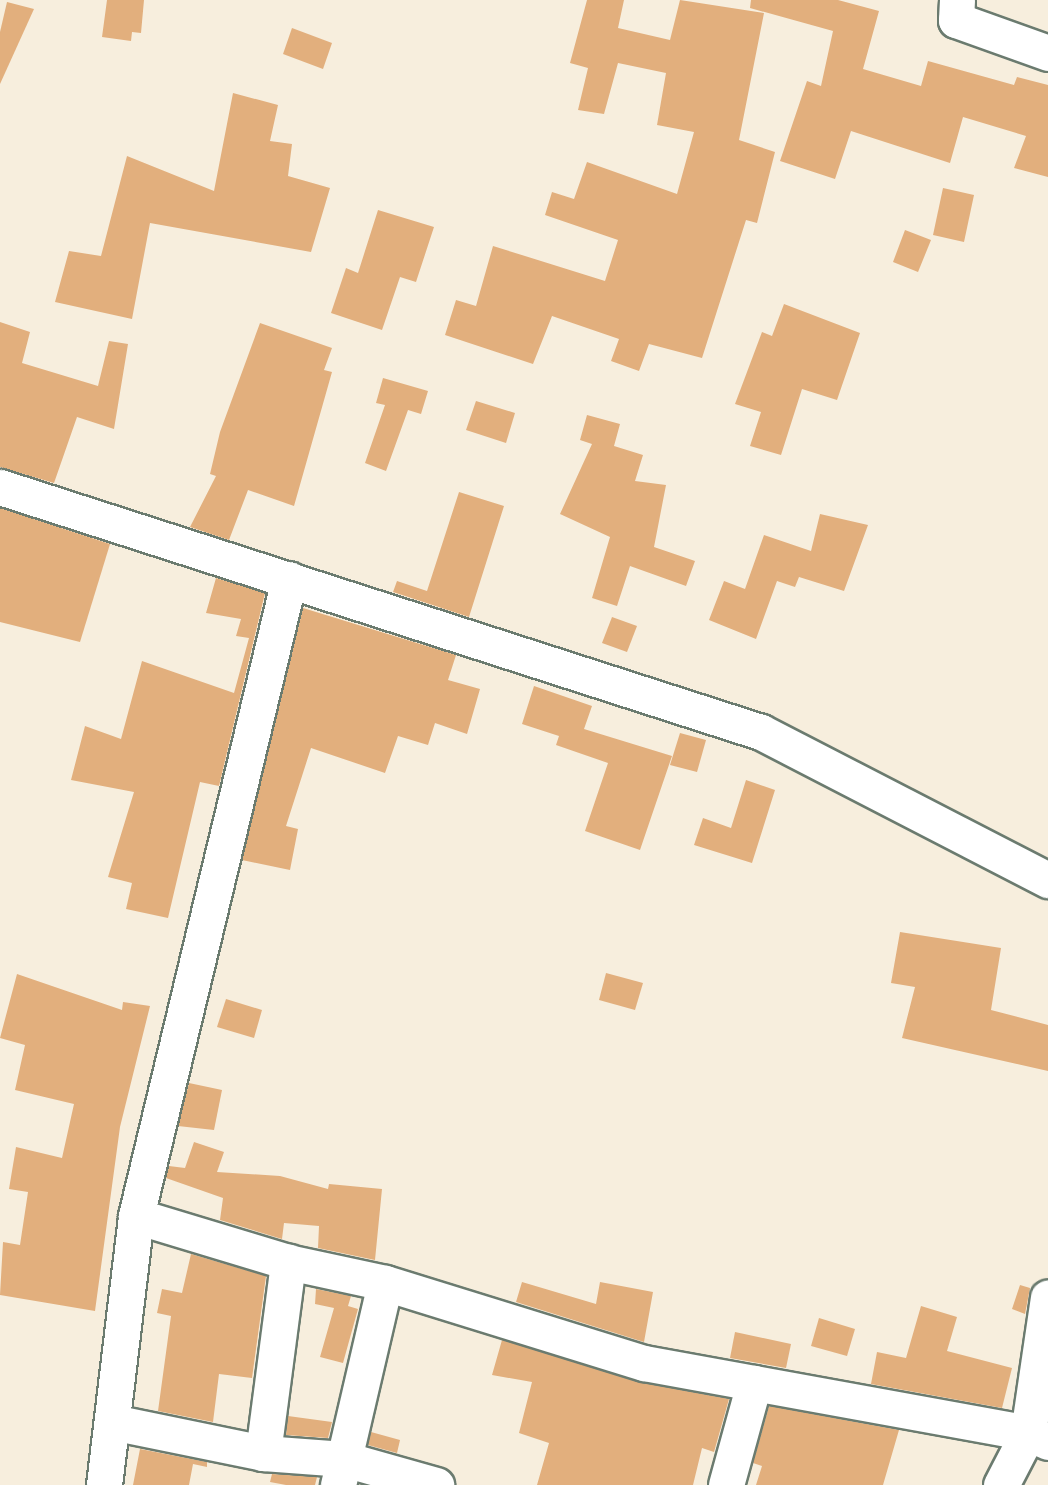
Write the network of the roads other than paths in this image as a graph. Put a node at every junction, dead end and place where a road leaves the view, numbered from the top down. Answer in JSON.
{"nodes":[{"id":1,"x":957,"y":0,"type":"edge"},
{"id":2,"x":1048,"y":53,"type":"edge"},
{"id":3,"x":0,"y":487,"type":"edge"},
{"id":4,"x":289,"y":579,"type":"junction"},
{"id":5,"x":1048,"y":880,"type":"edge"},
{"id":6,"x":136,"y":1216,"type":"junction"},
{"id":7,"x":288,"y":1262,"type":"junction"},
{"id":8,"x":385,"y":1283,"type":"junction"},
{"id":9,"x":1048,"y":1297,"type":"edge"},
{"id":10,"x":754,"y":1383,"type":"junction"},
{"id":11,"x":113,"y":1422,"type":"junction"},
{"id":12,"x":1038,"y":1438,"type":"edge"},
{"id":13,"x":262,"y":1453,"type":"junction"},
{"id":14,"x":341,"y":1472,"type":"edge"},
{"id":15,"x":104,"y":1485,"type":"edge"},
{"id":16,"x":436,"y":1485,"type":"edge"},
{"id":17,"x":726,"y":1485,"type":"edge"},
{"id":18,"x":1001,"y":1485,"type":"edge"}],
"edges":[{"from":1,"to":2,"type":"street"},
{"from":3,"to":4,"type":"street"},
{"from":4,"to":5,"type":"street"},
{"from":4,"to":6,"type":"street"},
{"from":6,"to":7,"type":"street"},
{"from":6,"to":11,"type":"street"},
{"from":7,"to":8,"type":"street"},
{"from":7,"to":13,"type":"street"},
{"from":8,"to":10,"type":"street"},
{"from":8,"to":14,"type":"street"},
{"from":9,"to":12,"type":"street"},
{"from":10,"to":12,"type":"street"},
{"from":10,"to":17,"type":"street"},
{"from":11,"to":13,"type":"street"},
{"from":11,"to":15,"type":"street"},
{"from":12,"to":18,"type":"street"},
{"from":13,"to":14,"type":"street"},
{"from":14,"to":16,"type":"street"}]}
